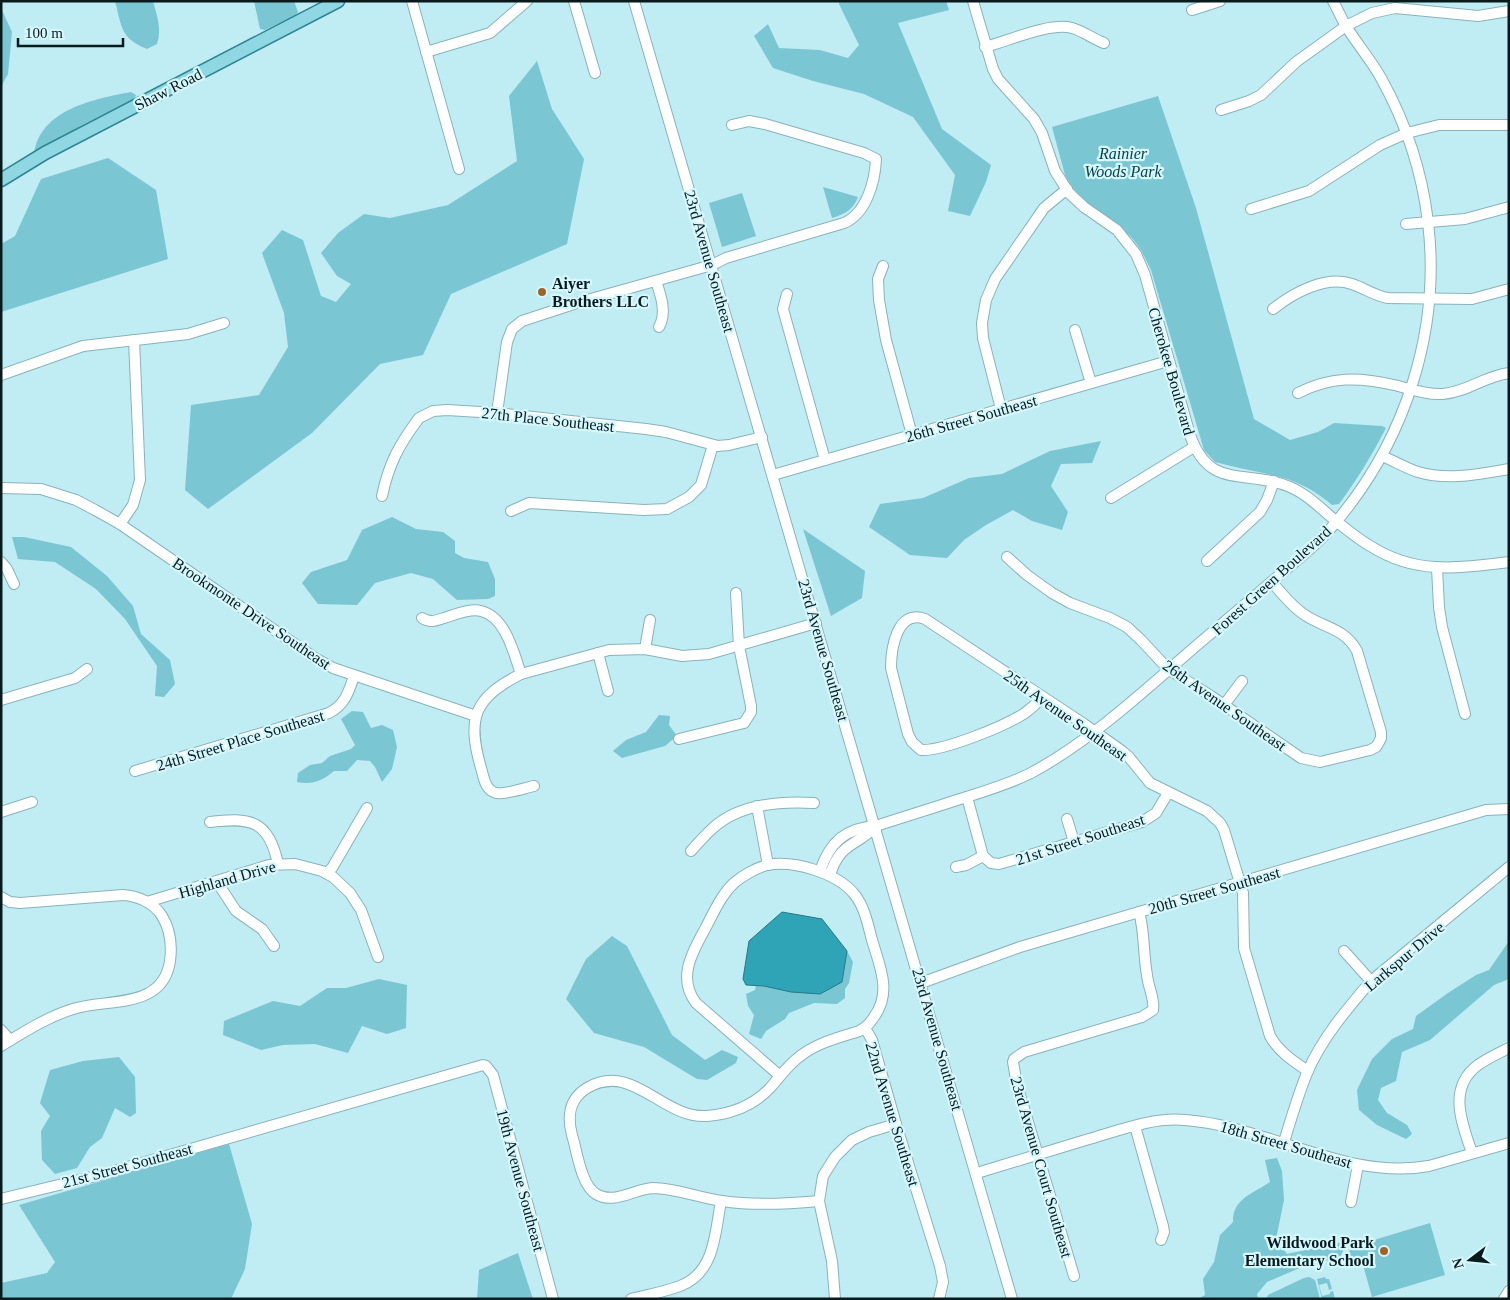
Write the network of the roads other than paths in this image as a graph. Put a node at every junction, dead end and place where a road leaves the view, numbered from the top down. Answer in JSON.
{"nodes":[{"id":1,"x":338,"y":1,"type":"edge"},
{"id":2,"x":412,"y":1,"type":"edge"},
{"id":3,"x":527,"y":1,"type":"edge"},
{"id":4,"x":574,"y":1,"type":"edge"},
{"id":5,"x":634,"y":1,"type":"edge"},
{"id":6,"x":973,"y":1,"type":"edge"},
{"id":7,"x":1220,"y":1,"type":"edge"},
{"id":8,"x":1333,"y":1,"type":"edge"},
{"id":9,"x":1192,"y":10,"type":"dead end"},
{"id":10,"x":1509,"y":11,"type":"edge"},
{"id":11,"x":1346,"y":26,"type":"junction"},
{"id":12,"x":1104,"y":43,"type":"dead end"},
{"id":13,"x":985,"y":48,"type":"junction"},
{"id":14,"x":426,"y":52,"type":"junction"},
{"id":15,"x":595,"y":73,"type":"dead end"},
{"id":16,"x":1222,"y":110,"type":"dead end"},
{"id":17,"x":732,"y":125,"type":"dead end"},
{"id":18,"x":1509,"y":125,"type":"edge"},
{"id":19,"x":1407,"y":133,"type":"junction"},
{"id":20,"x":459,"y":169,"type":"dead end"},
{"id":21,"x":1,"y":180,"type":"edge"},
{"id":22,"x":1066,"y":189,"type":"junction"},
{"id":23,"x":1509,"y":207,"type":"edge"},
{"id":24,"x":1251,"y":209,"type":"dead end"},
{"id":25,"x":1428,"y":222,"type":"junction"},
{"id":26,"x":1406,"y":224,"type":"dead end"},
{"id":27,"x":712,"y":265,"type":"junction"},
{"id":28,"x":883,"y":266,"type":"dead end"},
{"id":29,"x":656,"y":281,"type":"junction"},
{"id":30,"x":1509,"y":289,"type":"edge"},
{"id":31,"x":787,"y":294,"type":"dead end"},
{"id":32,"x":1430,"y":298,"type":"junction"},
{"id":33,"x":1273,"y":309,"type":"dead end"},
{"id":34,"x":224,"y":323,"type":"dead end"},
{"id":35,"x":659,"y":327,"type":"dead end"},
{"id":36,"x":1075,"y":330,"type":"dead end"},
{"id":37,"x":134,"y":340,"type":"junction"},
{"id":38,"x":1168,"y":361,"type":"junction"},
{"id":39,"x":1509,"y":373,"type":"edge"},
{"id":40,"x":1,"y":375,"type":"edge"},
{"id":41,"x":1090,"y":383,"type":"junction"},
{"id":42,"x":1411,"y":390,"type":"junction"},
{"id":43,"x":1298,"y":393,"type":"dead end"},
{"id":44,"x":1001,"y":409,"type":"junction"},
{"id":45,"x":497,"y":413,"type":"junction"},
{"id":46,"x":912,"y":435,"type":"junction"},
{"id":47,"x":762,"y":436,"type":"junction"},
{"id":48,"x":713,"y":445,"type":"junction"},
{"id":49,"x":1194,"y":447,"type":"junction"},
{"id":50,"x":1382,"y":456,"type":"junction"},
{"id":51,"x":825,"y":460,"type":"junction"},
{"id":52,"x":1509,"y":469,"type":"edge"},
{"id":53,"x":773,"y":475,"type":"junction"},
{"id":54,"x":1274,"y":481,"type":"junction"},
{"id":55,"x":1,"y":488,"type":"edge"},
{"id":56,"x":382,"y":496,"type":"dead end"},
{"id":57,"x":1111,"y":498,"type":"dead end"},
{"id":58,"x":511,"y":511,"type":"dead end"},
{"id":59,"x":1337,"y":522,"type":"junction"},
{"id":60,"x":120,"y":524,"type":"junction"},
{"id":61,"x":1007,"y":557,"type":"dead end"},
{"id":62,"x":1206,"y":561,"type":"dead end"},
{"id":63,"x":1,"y":562,"type":"edge"},
{"id":64,"x":1509,"y":562,"type":"edge"},
{"id":65,"x":1437,"y":568,"type":"junction"},
{"id":66,"x":1272,"y":582,"type":"junction"},
{"id":67,"x":14,"y":584,"type":"dead end"},
{"id":68,"x":736,"y":593,"type":"dead end"},
{"id":69,"x":422,"y":618,"type":"dead end"},
{"id":70,"x":650,"y":620,"type":"dead end"},
{"id":71,"x":816,"y":623,"type":"junction"},
{"id":72,"x":739,"y":646,"type":"junction"},
{"id":73,"x":645,"y":649,"type":"junction"},
{"id":74,"x":598,"y":653,"type":"junction"},
{"id":75,"x":87,"y":669,"type":"dead end"},
{"id":76,"x":1168,"y":669,"type":"junction"},
{"id":77,"x":520,"y":674,"type":"junction"},
{"id":78,"x":354,"y":676,"type":"junction"},
{"id":79,"x":1242,"y":681,"type":"dead end"},
{"id":80,"x":608,"y":691,"type":"dead end"},
{"id":81,"x":1042,"y":697,"type":"junction"},
{"id":82,"x":1,"y":700,"type":"edge"},
{"id":83,"x":1224,"y":705,"type":"junction"},
{"id":84,"x":1465,"y":714,"type":"dead end"},
{"id":85,"x":476,"y":716,"type":"junction"},
{"id":86,"x":1093,"y":732,"type":"junction"},
{"id":87,"x":679,"y":739,"type":"dead end"},
{"id":88,"x":135,"y":772,"type":"dead end"},
{"id":89,"x":534,"y":786,"type":"dead end"},
{"id":90,"x":1168,"y":792,"type":"junction"},
{"id":91,"x":967,"y":797,"type":"junction"},
{"id":92,"x":32,"y":802,"type":"dead end"},
{"id":93,"x":814,"y":802,"type":"dead end"},
{"id":94,"x":757,"y":806,"type":"junction"},
{"id":95,"x":367,"y":808,"type":"dead end"},
{"id":96,"x":1509,"y":809,"type":"edge"},
{"id":97,"x":1,"y":812,"type":"edge"},
{"id":98,"x":1067,"y":819,"type":"dead end"},
{"id":99,"x":210,"y":822,"type":"dead end"},
{"id":100,"x":876,"y":826,"type":"junction"},
{"id":101,"x":1074,"y":842,"type":"junction"},
{"id":102,"x":691,"y":851,"type":"dead end"},
{"id":103,"x":983,"y":856,"type":"junction"},
{"id":104,"x":278,"y":864,"type":"junction"},
{"id":105,"x":768,"y":865,"type":"junction"},
{"id":106,"x":956,"y":867,"type":"dead end"},
{"id":107,"x":1509,"y":867,"type":"edge"},
{"id":108,"x":825,"y":873,"type":"junction"},
{"id":109,"x":326,"y":874,"type":"junction"},
{"id":110,"x":217,"y":882,"type":"junction"},
{"id":111,"x":1240,"y":882,"type":"junction"},
{"id":112,"x":1,"y":897,"type":"edge"},
{"id":113,"x":147,"y":902,"type":"junction"},
{"id":114,"x":1139,"y":912,"type":"junction"},
{"id":115,"x":274,"y":946,"type":"dead end"},
{"id":116,"x":1344,"y":951,"type":"dead end"},
{"id":117,"x":378,"y":957,"type":"dead end"},
{"id":118,"x":1371,"y":981,"type":"junction"},
{"id":119,"x":921,"y":983,"type":"junction"},
{"id":120,"x":865,"y":1028,"type":"junction"},
{"id":121,"x":1,"y":1030,"type":"edge"},
{"id":122,"x":6,"y":1043,"type":"edge"},
{"id":123,"x":1509,"y":1048,"type":"edge"},
{"id":124,"x":483,"y":1065,"type":"joint"},
{"id":125,"x":1308,"y":1071,"type":"junction"},
{"id":126,"x":779,"y":1075,"type":"junction"},
{"id":127,"x":896,"y":1124,"type":"junction"},
{"id":128,"x":1135,"y":1126,"type":"junction"},
{"id":129,"x":1284,"y":1142,"type":"junction"},
{"id":130,"x":1509,"y":1143,"type":"edge"},
{"id":131,"x":1472,"y":1153,"type":"junction"},
{"id":132,"x":1038,"y":1155,"type":"junction"},
{"id":133,"x":1358,"y":1165,"type":"junction"},
{"id":134,"x":977,"y":1173,"type":"junction"},
{"id":135,"x":1,"y":1199,"type":"edge"},
{"id":136,"x":721,"y":1201,"type":"junction"},
{"id":137,"x":819,"y":1201,"type":"junction"},
{"id":138,"x":1350,"y":1202,"type":"dead end"},
{"id":139,"x":1161,"y":1240,"type":"dead end"},
{"id":140,"x":1074,"y":1276,"type":"dead end"},
{"id":141,"x":655,"y":1296,"type":"edge"},
{"id":142,"x":939,"y":1298,"type":"edge"},
{"id":143,"x":553,"y":1299,"type":"edge"},
{"id":144,"x":631,"y":1299,"type":"edge"},
{"id":145,"x":835,"y":1299,"type":"edge"},
{"id":146,"x":1012,"y":1299,"type":"edge"}],
"edges":[{"from":1,"to":21,"type":"main road","name":"Shaw Road"},
{"from":2,"to":14,"type":"street"},
{"from":3,"to":14,"type":"street"},
{"from":4,"to":15,"type":"street"},
{"from":5,"to":27,"type":"street","name":"23rd Avenue Southeast"},
{"from":6,"to":13,"type":"street","name":"Cherokee Boulevard"},
{"from":7,"to":9,"type":"street"},
{"from":8,"to":11,"type":"street","name":"Forest Green Boulevard"},
{"from":10,"to":11,"type":"street"},
{"from":11,"to":16,"type":"street"},
{"from":11,"to":19,"type":"street","name":"Forest Green Boulevard"},
{"from":12,"to":13,"type":"street"},
{"from":13,"to":22,"type":"street","name":"Cherokee Boulevard"},
{"from":14,"to":20,"type":"street"},
{"from":17,"to":27,"type":"street"},
{"from":18,"to":19,"type":"street"},
{"from":19,"to":24,"type":"street"},
{"from":19,"to":25,"type":"street","name":"Forest Green Boulevard"},
{"from":22,"to":38,"type":"street","name":"Cherokee Boulevard"},
{"from":22,"to":44,"type":"street"},
{"from":23,"to":25,"type":"street"},
{"from":25,"to":26,"type":"street"},
{"from":25,"to":32,"type":"street","name":"Forest Green Boulevard"},
{"from":27,"to":29,"type":"street"},
{"from":27,"to":47,"type":"street","name":"23rd Avenue Southeast"},
{"from":28,"to":46,"type":"street"},
{"from":29,"to":35,"type":"street"},
{"from":29,"to":45,"type":"street"},
{"from":30,"to":32,"type":"street"},
{"from":31,"to":51,"type":"street"},
{"from":32,"to":33,"type":"street"},
{"from":32,"to":42,"type":"street","name":"Forest Green Boulevard"},
{"from":34,"to":37,"type":"street"},
{"from":36,"to":41,"type":"street"},
{"from":37,"to":40,"type":"street"},
{"from":37,"to":60,"type":"street"},
{"from":38,"to":41,"type":"street","name":"26th Street Southeast"},
{"from":38,"to":49,"type":"street","name":"Cherokee Boulevard"},
{"from":39,"to":42,"type":"street"},
{"from":41,"to":44,"type":"street","name":"26th Street Southeast"},
{"from":42,"to":43,"type":"street"},
{"from":42,"to":50,"type":"street","name":"Forest Green Boulevard"},
{"from":44,"to":46,"type":"street","name":"26th Street Southeast"},
{"from":45,"to":48,"type":"street","name":"27th Place Southeast"},
{"from":45,"to":56,"type":"street","name":"27th Place Southeast"},
{"from":46,"to":51,"type":"street","name":"26th Street Southeast"},
{"from":47,"to":48,"type":"street","name":"27th Place Southeast"},
{"from":47,"to":53,"type":"street","name":"23rd Avenue Southeast"},
{"from":48,"to":58,"type":"street"},
{"from":49,"to":54,"type":"street","name":"Cherokee Boulevard"},
{"from":49,"to":57,"type":"street"},
{"from":50,"to":52,"type":"street"},
{"from":50,"to":59,"type":"street","name":"Forest Green Boulevard"},
{"from":51,"to":53,"type":"street","name":"26th Street Southeast"},
{"from":53,"to":71,"type":"street","name":"23rd Avenue Southeast"},
{"from":54,"to":59,"type":"street","name":"Cherokee Boulevard"},
{"from":54,"to":62,"type":"street"},
{"from":55,"to":60,"type":"street","name":"Brookmonte Drive Southeast"},
{"from":59,"to":65,"type":"street","name":"Cherokee Boulevard"},
{"from":59,"to":66,"type":"street","name":"Forest Green Boulevard"},
{"from":60,"to":78,"type":"street","name":"Brookmonte Drive Southeast"},
{"from":61,"to":76,"type":"street","name":"26th Avenue Southeast"},
{"from":63,"to":67,"type":"street"},
{"from":64,"to":65,"type":"street","name":"Cherokee Boulevard"},
{"from":65,"to":84,"type":"street"},
{"from":66,"to":76,"type":"street","name":"Forest Green Boulevard"},
{"from":66,"to":83,"type":"street","name":"26th Avenue Southeast"},
{"from":68,"to":72,"type":"street"},
{"from":69,"to":77,"type":"street"},
{"from":70,"to":73,"type":"street"},
{"from":71,"to":72,"type":"street"},
{"from":71,"to":100,"type":"street","name":"23rd Avenue Southeast"},
{"from":72,"to":73,"type":"street"},
{"from":72,"to":87,"type":"street"},
{"from":73,"to":74,"type":"street"},
{"from":74,"to":77,"type":"street"},
{"from":74,"to":80,"type":"street"},
{"from":75,"to":82,"type":"street"},
{"from":76,"to":83,"type":"street","name":"26th Avenue Southeast"},
{"from":76,"to":86,"type":"street","name":"Forest Green Boulevard"},
{"from":77,"to":85,"type":"street"},
{"from":78,"to":85,"type":"street","name":"Brookmonte Drive Southeast"},
{"from":78,"to":88,"type":"street","name":"24th Street Place Southeast"},
{"from":79,"to":83,"type":"street"},
{"from":81,"to":81,"type":"street","name":"25th Avenue Southeast"},
{"from":81,"to":86,"type":"street","name":"25th Avenue Southeast"},
{"from":85,"to":89,"type":"street"},
{"from":86,"to":90,"type":"street","name":"25th Avenue Southeast"},
{"from":86,"to":91,"type":"street","name":"Forest Green Boulevard"},
{"from":90,"to":101,"type":"street","name":"21st Street Southeast"},
{"from":90,"to":111,"type":"street","name":"25th Avenue Southeast"},
{"from":91,"to":100,"type":"street","name":"Forest Green Boulevard"},
{"from":91,"to":103,"type":"street"},
{"from":92,"to":97,"type":"street"},
{"from":93,"to":94,"type":"street"},
{"from":94,"to":102,"type":"street"},
{"from":94,"to":105,"type":"street"},
{"from":95,"to":109,"type":"street"},
{"from":96,"to":111,"type":"street","name":"20th Street Southeast"},
{"from":98,"to":101,"type":"street"},
{"from":99,"to":104,"type":"street"},
{"from":100,"to":108,"type":"street","name":"Forest Green Boulevard"},
{"from":100,"to":119,"type":"street","name":"23rd Avenue Southeast"},
{"from":101,"to":103,"type":"street","name":"21st Street Southeast"},
{"from":103,"to":106,"type":"street"},
{"from":104,"to":109,"type":"street","name":"Highland Drive"},
{"from":104,"to":110,"type":"street","name":"Highland Drive"},
{"from":105,"to":108,"type":"street","name":"22nd Avenue Southeast"},
{"from":105,"to":126,"type":"street"},
{"from":107,"to":118,"type":"street","name":"Larkspur Drive"},
{"from":108,"to":120,"type":"street","name":"22nd Avenue Southeast"},
{"from":109,"to":117,"type":"street","name":"Highland Drive"},
{"from":110,"to":113,"type":"street","name":"Highland Drive"},
{"from":110,"to":115,"type":"street"},
{"from":111,"to":114,"type":"street","name":"20th Street Southeast"},
{"from":111,"to":125,"type":"street","name":"25th Avenue Southeast"},
{"from":112,"to":113,"type":"street"},
{"from":113,"to":122,"type":"street"},
{"from":114,"to":119,"type":"street","name":"20th Street Southeast"},
{"from":114,"to":132,"type":"street","name":"23rd Avenue Court Southeast"},
{"from":116,"to":118,"type":"street"},
{"from":118,"to":125,"type":"street","name":"Larkspur Drive"},
{"from":119,"to":134,"type":"street","name":"23rd Avenue Southeast"},
{"from":120,"to":126,"type":"street"},
{"from":120,"to":127,"type":"street","name":"22nd Avenue Southeast"},
{"from":121,"to":122,"type":"street"},
{"from":123,"to":131,"type":"street"},
{"from":124,"to":135,"type":"street","name":"21st Street Southeast"},
{"from":124,"to":143,"type":"street","name":"19th Avenue Southeast"},
{"from":125,"to":129,"type":"street","name":"Larkspur Drive"},
{"from":126,"to":136,"type":"street"},
{"from":127,"to":137,"type":"street"},
{"from":127,"to":142,"type":"street","name":"22nd Avenue Southeast"},
{"from":128,"to":129,"type":"street","name":"18th Street Southeast"},
{"from":128,"to":132,"type":"street","name":"18th Street Southeast"},
{"from":128,"to":139,"type":"street"},
{"from":129,"to":133,"type":"street","name":"18th Street Southeast"},
{"from":130,"to":131,"type":"street","name":"18th Street Southeast"},
{"from":131,"to":133,"type":"street","name":"18th Street Southeast"},
{"from":132,"to":134,"type":"street","name":"18th Street Southeast"},
{"from":132,"to":140,"type":"street","name":"23rd Avenue Court Southeast"},
{"from":133,"to":138,"type":"street"},
{"from":134,"to":146,"type":"street","name":"23rd Avenue Southeast"},
{"from":136,"to":137,"type":"street"},
{"from":136,"to":141,"type":"street"},
{"from":137,"to":145,"type":"street"},
{"from":141,"to":144,"type":"street"}]}
